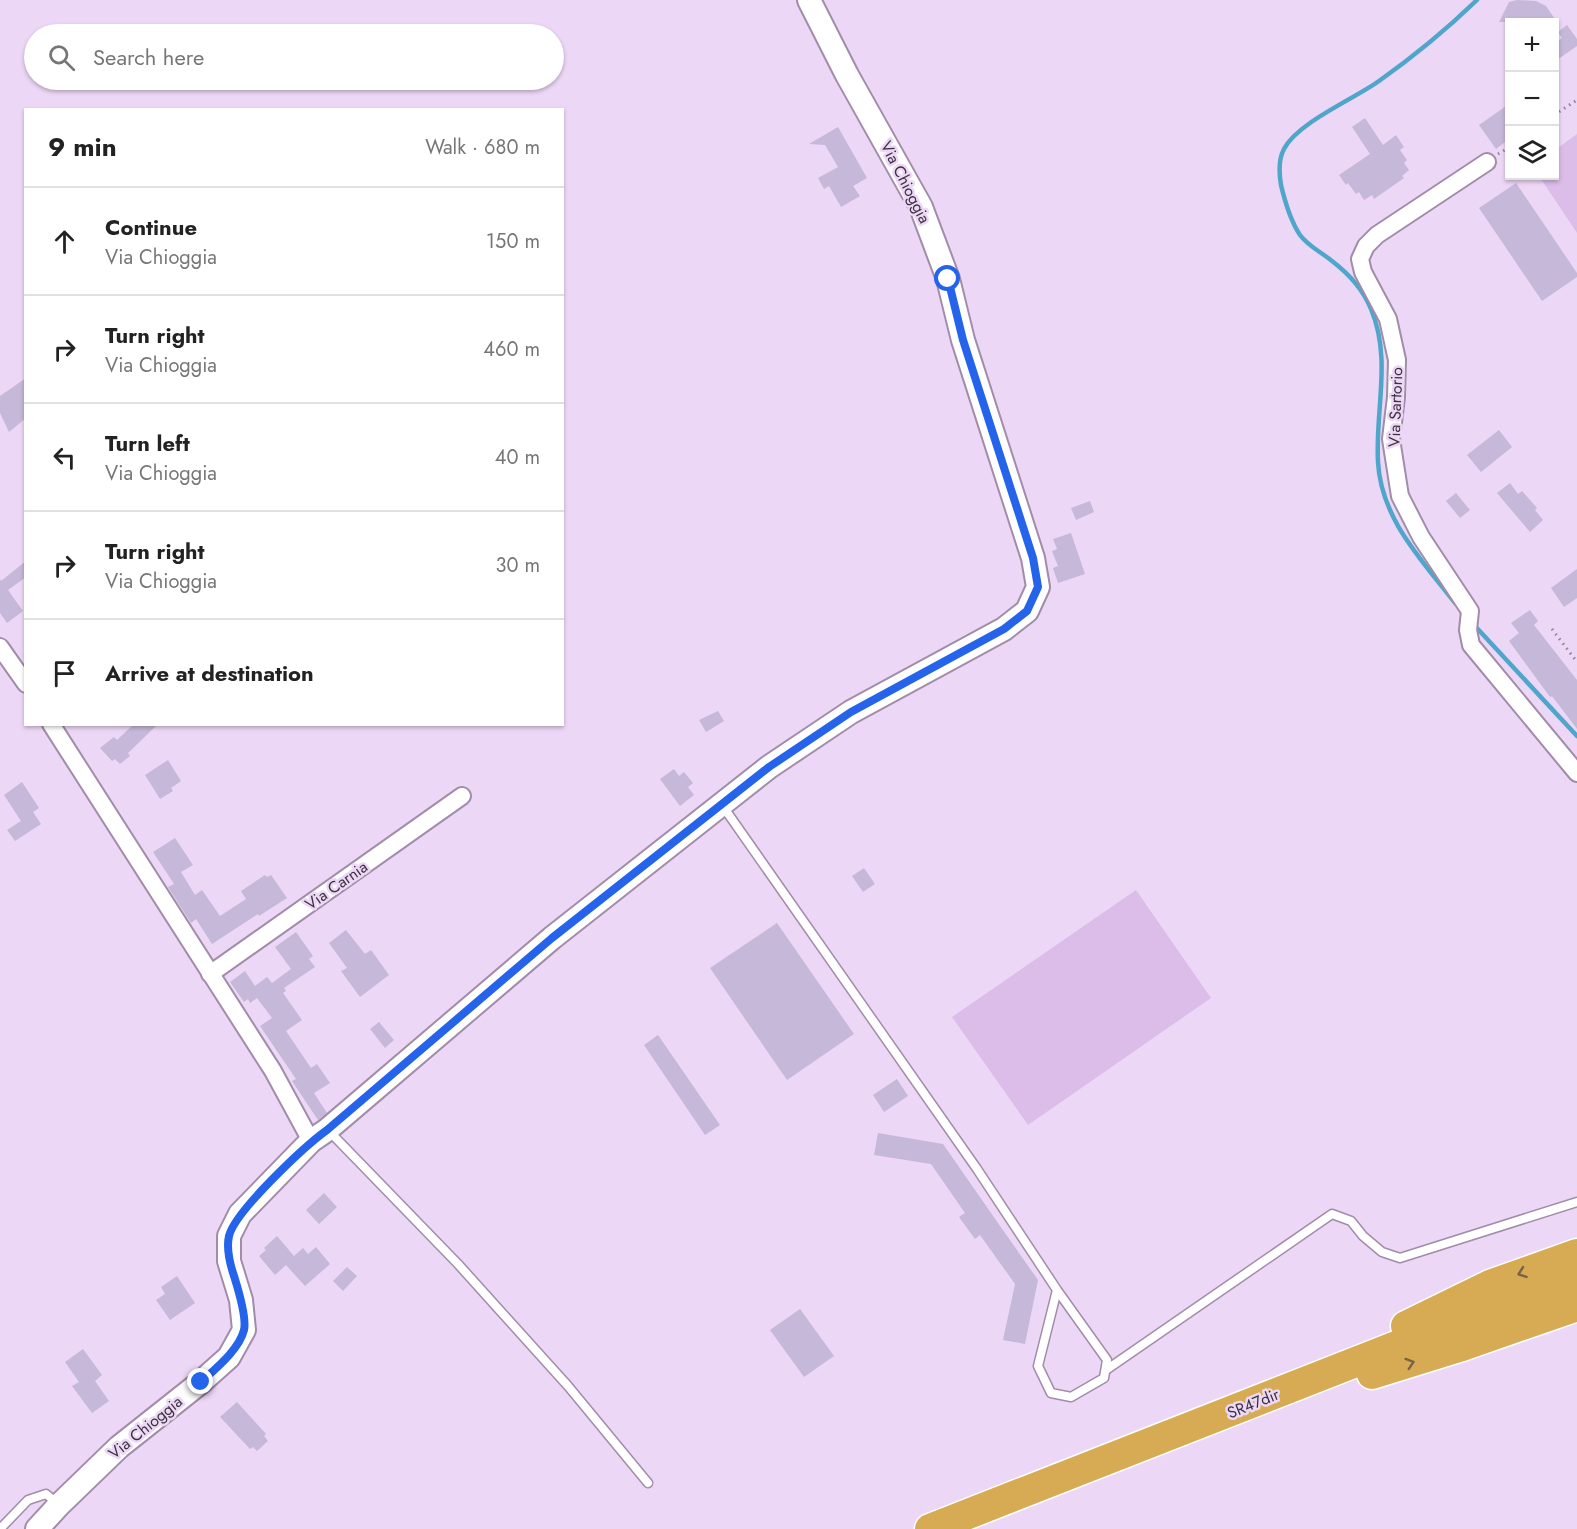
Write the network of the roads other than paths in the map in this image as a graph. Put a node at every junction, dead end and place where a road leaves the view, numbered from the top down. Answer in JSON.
{"nodes":[{"id":1,"x":809,"y":0,"type":"edge"},
{"id":2,"x":1487,"y":162,"type":"dead end"},
{"id":3,"x":0,"y":647,"type":"edge"},
{"id":4,"x":24,"y":681,"type":"edge"},
{"id":5,"x":52,"y":726,"type":"edge"},
{"id":6,"x":1577,"y":773,"type":"edge"},
{"id":7,"x":462,"y":796,"type":"dead end"},
{"id":8,"x":721,"y":804,"type":"junction"},
{"id":9,"x":210,"y":974,"type":"junction"},
{"id":10,"x":319,"y":1136,"type":"junction"},
{"id":11,"x":1577,"y":1202,"type":"edge"},
{"id":12,"x":1577,"y":1254,"type":"edge"},
{"id":13,"x":1577,"y":1281,"type":"edge"},
{"id":14,"x":1057,"y":1290,"type":"junction"},
{"id":15,"x":1577,"y":1306,"type":"edge"},
{"id":16,"x":1106,"y":1370,"type":"junction"},
{"id":17,"x":1233,"y":1412,"type":"junction"},
{"id":18,"x":648,"y":1483,"type":"dead end"},
{"id":19,"x":59,"y":1505,"type":"junction"},
{"id":20,"x":0,"y":1529,"type":"edge"},
{"id":21,"x":37,"y":1529,"type":"edge"},
{"id":22,"x":930,"y":1529,"type":"edge"}],
"edges":[{"from":1,"to":8,"type":"street","name":"Via Chioggia"},
{"from":2,"to":6,"type":"street","name":"Via Sartorio"},
{"from":3,"to":4,"type":"street"},
{"from":5,"to":9,"type":"street"},
{"from":7,"to":9,"type":"street","name":"Via Carnia"},
{"from":8,"to":10,"type":"street","name":"Via Chioggia"},
{"from":8,"to":14,"type":"lane"},
{"from":9,"to":10,"type":"street"},
{"from":10,"to":18,"type":"lane"},
{"from":10,"to":19,"type":"street","name":"Via Chioggia"},
{"from":11,"to":16,"type":"lane"},
{"from":12,"to":17,"type":"highway","one_way":true},
{"from":13,"to":17,"type":"highway","name":"SR47dir","number":"SR47dir"},
{"from":14,"to":16,"type":"lane"},
{"from":14,"to":16,"type":"lane"},
{"from":17,"to":15,"type":"highway","one_way":true},
{"from":17,"to":22,"type":"highway","name":"SR47dir","number":"SR47dir"},
{"from":19,"to":20,"type":"lane"},
{"from":19,"to":21,"type":"street","name":"Via Chioggia"}]}
